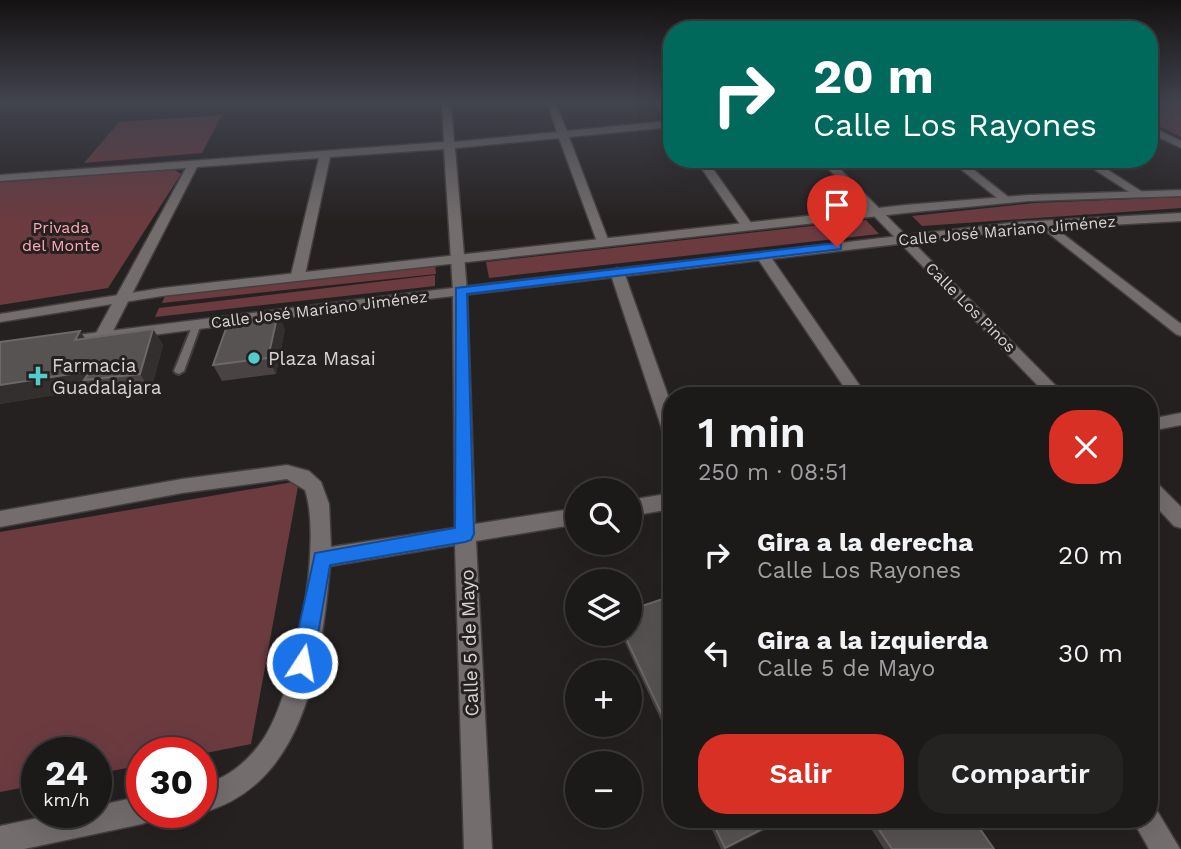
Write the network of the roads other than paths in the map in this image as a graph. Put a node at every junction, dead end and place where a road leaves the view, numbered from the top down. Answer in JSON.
{"nodes":[{"id":1,"x":451,"y":142,"type":"edge"},
{"id":2,"x":486,"y":142,"type":"edge"},
{"id":3,"x":568,"y":142,"type":"edge"},
{"id":4,"x":451,"y":145,"type":"junction"},
{"id":5,"x":325,"y":154,"type":"junction"},
{"id":6,"x":194,"y":163,"type":"junction"},
{"id":7,"x":706,"y":168,"type":"edge"},
{"id":8,"x":833,"y":168,"type":"edge"},
{"id":9,"x":965,"y":168,"type":"edge"},
{"id":10,"x":1098,"y":168,"type":"edge"},
{"id":11,"x":0,"y":178,"type":"edge"},
{"id":12,"x":1181,"y":193,"type":"edge"},
{"id":13,"x":1141,"y":195,"type":"junction"},
{"id":14,"x":1005,"y":199,"type":"junction"},
{"id":15,"x":878,"y":212,"type":"junction"},
{"id":16,"x":1180,"y":218,"type":"edge"},
{"id":17,"x":1046,"y":225,"type":"junction"},
{"id":18,"x":748,"y":227,"type":"junction"},
{"id":19,"x":903,"y":239,"type":"junction"},
{"id":20,"x":603,"y":242,"type":"junction"},
{"id":21,"x":762,"y":256,"type":"junction"},
{"id":22,"x":457,"y":258,"type":"junction"},
{"id":23,"x":617,"y":272,"type":"junction"},
{"id":24,"x":298,"y":275,"type":"junction"},
{"id":25,"x":460,"y":291,"type":"junction"},
{"id":26,"x":123,"y":296,"type":"junction"},
{"id":27,"x":0,"y":318,"type":"edge"},
{"id":28,"x":197,"y":324,"type":"junction"},
{"id":29,"x":1181,"y":331,"type":"edge"},
{"id":30,"x":103,"y":335,"type":"junction"},
{"id":31,"x":48,"y":344,"type":"edge"},
{"id":32,"x":178,"y":371,"type":"dead end"},
{"id":33,"x":853,"y":387,"type":"edge"},
{"id":34,"x":1049,"y":387,"type":"edge"},
{"id":35,"x":663,"y":406,"type":"edge"},
{"id":36,"x":1181,"y":419,"type":"edge"},
{"id":37,"x":1158,"y":423,"type":"edge"},
{"id":38,"x":1158,"y":496,"type":"edge"},
{"id":39,"x":663,"y":502,"type":"edge"},
{"id":40,"x":642,"y":506,"type":"edge"},
{"id":41,"x":565,"y":518,"type":"edge"},
{"id":42,"x":0,"y":519,"type":"edge"},
{"id":43,"x":1181,"y":520,"type":"edge"},
{"id":44,"x":465,"y":534,"type":"junction"},
{"id":45,"x":321,"y":558,"type":"junction"},
{"id":46,"x":217,"y":796,"type":"edge"},
{"id":47,"x":126,"y":813,"type":"edge"},
{"id":48,"x":1152,"y":828,"type":"edge"},
{"id":49,"x":0,"y":840,"type":"edge"},
{"id":50,"x":478,"y":849,"type":"edge"},
{"id":51,"x":1166,"y":849,"type":"edge"}],
"edges":[{"from":1,"to":4,"type":"street","name":"Calle 5 de Mayo"},
{"from":2,"to":4,"type":"street"},
{"from":3,"to":20,"type":"street"},
{"from":4,"to":5,"type":"street"},
{"from":4,"to":22,"type":"street","name":"Calle 5 de Mayo"},
{"from":5,"to":6,"type":"street"},
{"from":5,"to":24,"type":"street"},
{"from":6,"to":11,"type":"street"},
{"from":6,"to":26,"type":"street"},
{"from":7,"to":18,"type":"street"},
{"from":8,"to":15,"type":"street","name":"Calle Los Pinos"},
{"from":9,"to":14,"type":"street"},
{"from":10,"to":13,"type":"street"},
{"from":12,"to":13,"type":"street","name":"Calle José Mariano Jiménez"},
{"from":13,"to":14,"type":"street","name":"Calle José Mariano Jiménez"},
{"from":14,"to":15,"type":"street","name":"Calle José Mariano Jiménez"},
{"from":15,"to":18,"type":"street","name":"Calle José Mariano Jiménez"},
{"from":15,"to":19,"type":"street","name":"Calle Los Pinos"},
{"from":16,"to":17,"type":"street","name":"Calle José Mariano Jiménez"},
{"from":17,"to":19,"type":"street","name":"Calle José Mariano Jiménez"},
{"from":17,"to":29,"type":"street"},
{"from":18,"to":20,"type":"street","name":"Calle José Mariano Jiménez"},
{"from":19,"to":21,"type":"street","name":"Calle José Mariano Jiménez"},
{"from":19,"to":34,"type":"street","name":"Calle Los Pinos"},
{"from":20,"to":22,"type":"street","name":"Calle José Mariano Jiménez"},
{"from":21,"to":23,"type":"street","name":"Calle José Mariano Jiménez"},
{"from":21,"to":33,"type":"street"},
{"from":22,"to":24,"type":"street","name":"Calle José Mariano Jiménez"},
{"from":22,"to":25,"type":"street","name":"Calle 5 de Mayo"},
{"from":23,"to":25,"type":"street","name":"Calle José Mariano Jiménez"},
{"from":23,"to":35,"type":"street"},
{"from":24,"to":26,"type":"street","name":"Calle José Mariano Jiménez"},
{"from":25,"to":28,"type":"street","name":"Calle José Mariano Jiménez"},
{"from":25,"to":44,"type":"street","name":"Calle 5 de Mayo"},
{"from":26,"to":27,"type":"street","name":"Calle José Mariano Jiménez"},
{"from":26,"to":30,"type":"street"},
{"from":28,"to":30,"type":"street","name":"Calle José Mariano Jiménez"},
{"from":28,"to":32,"type":"lane"},
{"from":30,"to":31,"type":"street","name":"Calle José Mariano Jiménez"},
{"from":36,"to":37,"type":"street"},
{"from":38,"to":43,"type":"street"},
{"from":39,"to":40,"type":"street"},
{"from":41,"to":44,"type":"street"},
{"from":42,"to":45,"type":"street"},
{"from":44,"to":45,"type":"street"},
{"from":44,"to":50,"type":"street","name":"Calle 5 de Mayo"},
{"from":45,"to":46,"type":"street"},
{"from":47,"to":49,"type":"street"},
{"from":48,"to":51,"type":"street"}]}
